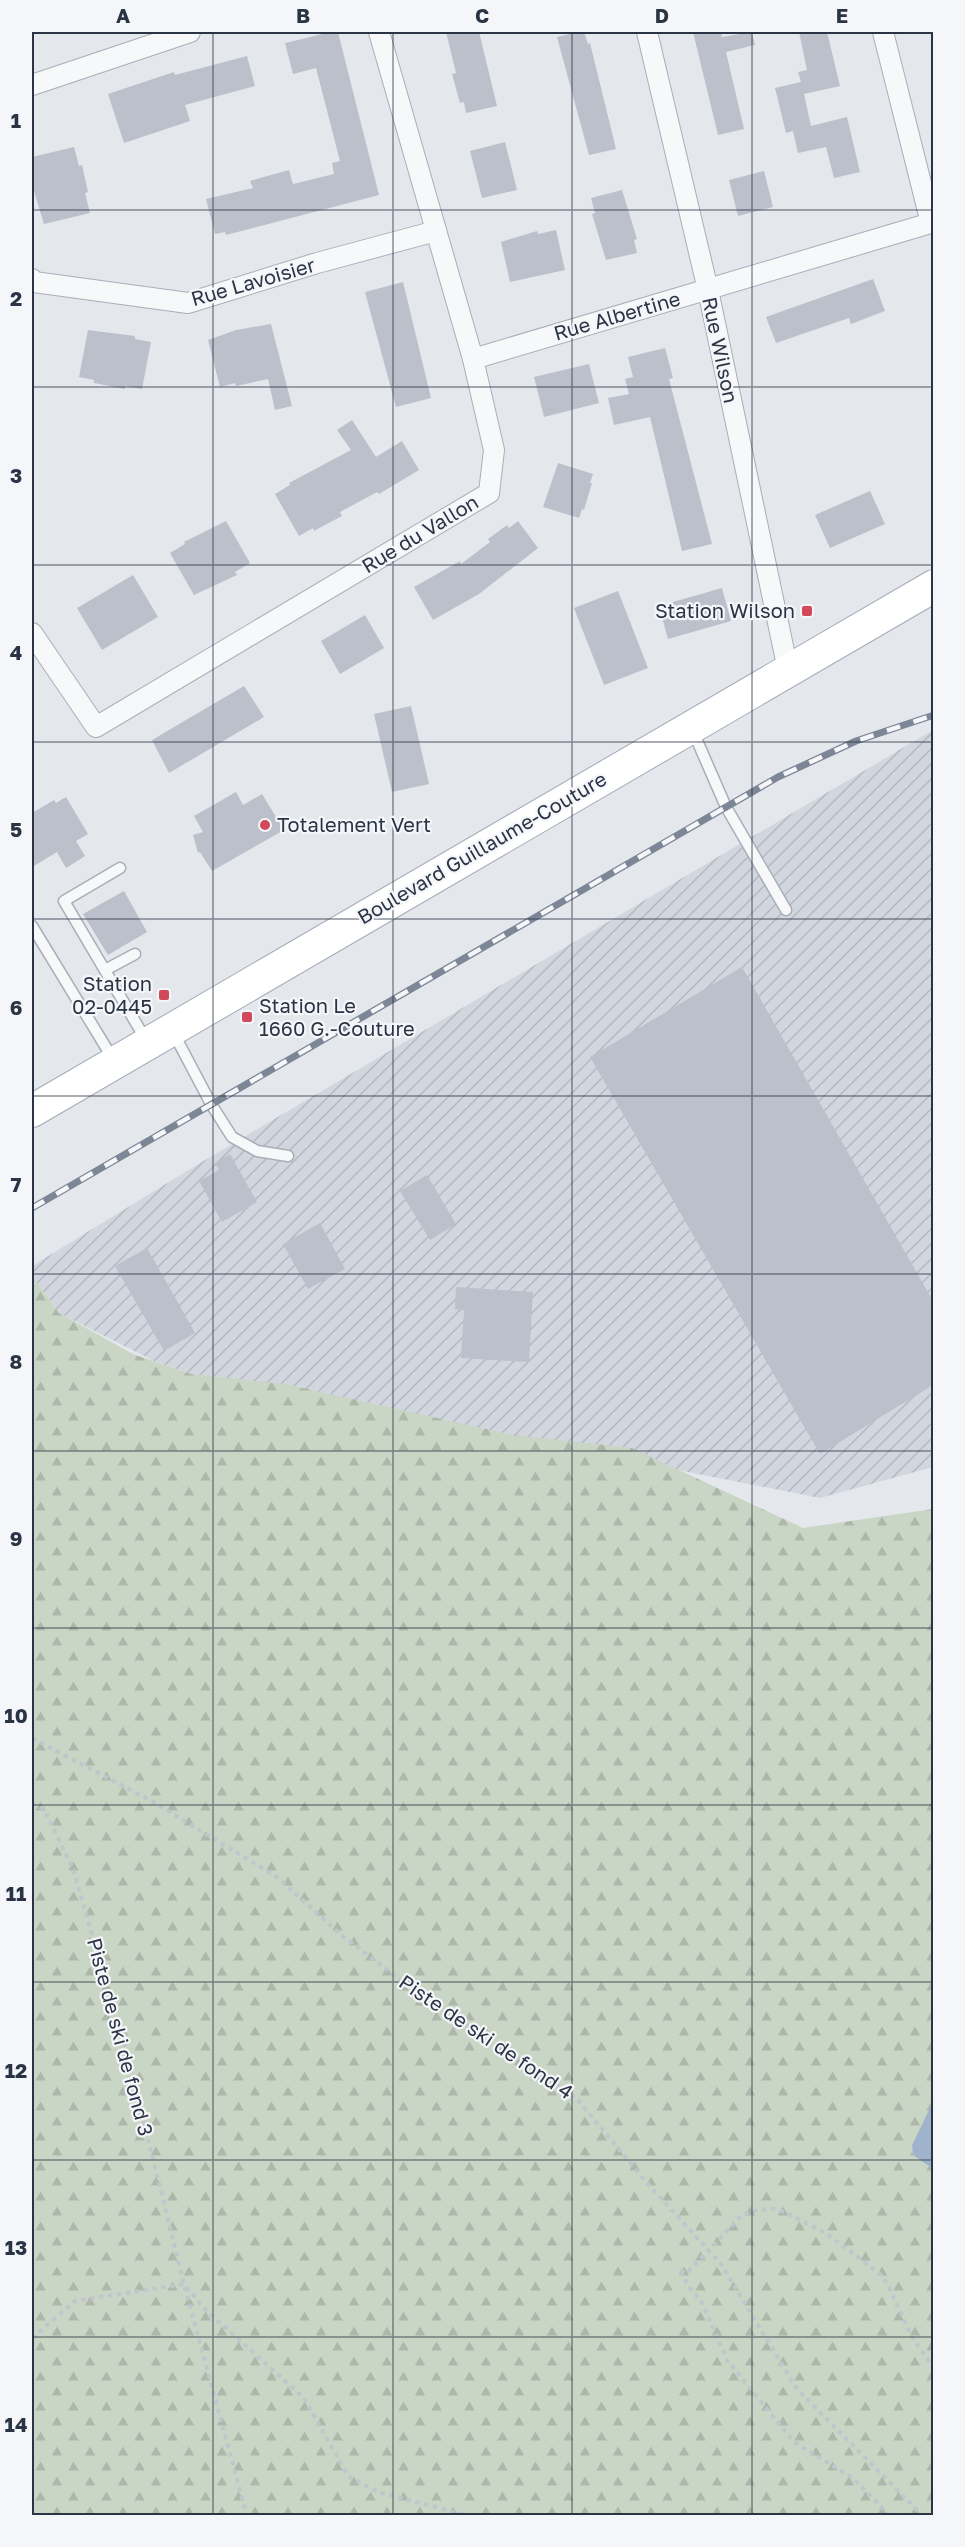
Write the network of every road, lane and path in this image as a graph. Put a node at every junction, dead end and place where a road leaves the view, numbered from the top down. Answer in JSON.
{"nodes":[{"id":1,"x":190,"y":32,"type":"edge"},
{"id":2,"x":379,"y":32,"type":"edge"},
{"id":3,"x":646,"y":32,"type":"edge"},
{"id":4,"x":883,"y":32,"type":"edge"},
{"id":5,"x":32,"y":85,"type":"edge"},
{"id":6,"x":932,"y":223,"type":"edge"},
{"id":7,"x":436,"y":231,"type":"junction"},
{"id":8,"x":32,"y":279,"type":"edge"},
{"id":9,"x":708,"y":290,"type":"junction"},
{"id":10,"x":472,"y":359,"type":"junction"},
{"id":11,"x":933,"y":586,"type":"edge"},
{"id":12,"x":32,"y":633,"type":"edge"},
{"id":13,"x":788,"y":670,"type":"junction"},
{"id":14,"x":691,"y":726,"type":"junction"},
{"id":15,"x":120,"y":868,"type":"dead end"},
{"id":16,"x":786,"y":910,"type":"dead end"},
{"id":17,"x":32,"y":927,"type":"edge"},
{"id":18,"x":135,"y":954,"type":"dead end"},
{"id":19,"x":105,"y":970,"type":"junction"},
{"id":20,"x":160,"y":1036,"type":"junction"},
{"id":21,"x":115,"y":1062,"type":"junction"},
{"id":22,"x":32,"y":1111,"type":"edge"},
{"id":23,"x":288,"y":1156,"type":"dead end"},
{"id":24,"x":32,"y":1738,"type":"edge"},
{"id":25,"x":32,"y":1803,"type":"edge"},
{"id":26,"x":709,"y":2250,"type":"junction"},
{"id":27,"x":184,"y":2284,"type":"junction"},
{"id":28,"x":32,"y":2337,"type":"edge"},
{"id":29,"x":933,"y":2369,"type":"edge"},
{"id":30,"x":247,"y":2516,"type":"edge"},
{"id":31,"x":470,"y":2516,"type":"edge"},
{"id":32,"x":890,"y":2516,"type":"edge"},
{"id":33,"x":923,"y":2516,"type":"edge"}],
"edges":[{"from":1,"to":5,"type":"street"},
{"from":2,"to":7,"type":"street","name":"Rue du Vallon"},
{"from":3,"to":9,"type":"street","name":"Rue Wilson"},
{"from":4,"to":6,"type":"street"},
{"from":6,"to":9,"type":"street","name":"Rue Albertine"},
{"from":7,"to":8,"type":"street","name":"Rue Lavoisier"},
{"from":7,"to":10,"type":"street","name":"Rue du Vallon"},
{"from":9,"to":10,"type":"street","name":"Rue Albertine"},
{"from":9,"to":13,"type":"street","name":"Rue Wilson"},
{"from":10,"to":12,"type":"street","name":"Rue du Vallon"},
{"from":11,"to":13,"type":"main road","name":"Boulevard Guillaume-Couture"},
{"from":13,"to":14,"type":"main road","name":"Boulevard Guillaume-Couture"},
{"from":14,"to":16,"type":"lane"},
{"from":14,"to":20,"type":"main road","name":"Boulevard Guillaume-Couture"},
{"from":15,"to":19,"type":"lane"},
{"from":17,"to":21,"type":"lane"},
{"from":18,"to":19,"type":"lane"},
{"from":19,"to":20,"type":"lane"},
{"from":20,"to":21,"type":"main road","name":"Boulevard Guillaume-Couture"},
{"from":20,"to":23,"type":"lane"},
{"from":21,"to":22,"type":"main road","name":"Boulevard Guillaume-Couture"},
{"from":24,"to":26,"type":"path","name":"Piste de ski de fond 4"},
{"from":25,"to":27,"type":"path","name":"Piste de ski de fond 3"},
{"from":26,"to":29,"type":"path"},
{"from":26,"to":32,"type":"path"},
{"from":26,"to":33,"type":"path","name":"Piste de ski de fond 4"},
{"from":27,"to":28,"type":"path"},
{"from":27,"to":30,"type":"path","name":"Piste de ski de fond 3"},
{"from":27,"to":31,"type":"path","name":"Piste de ski de fond 3"}]}
